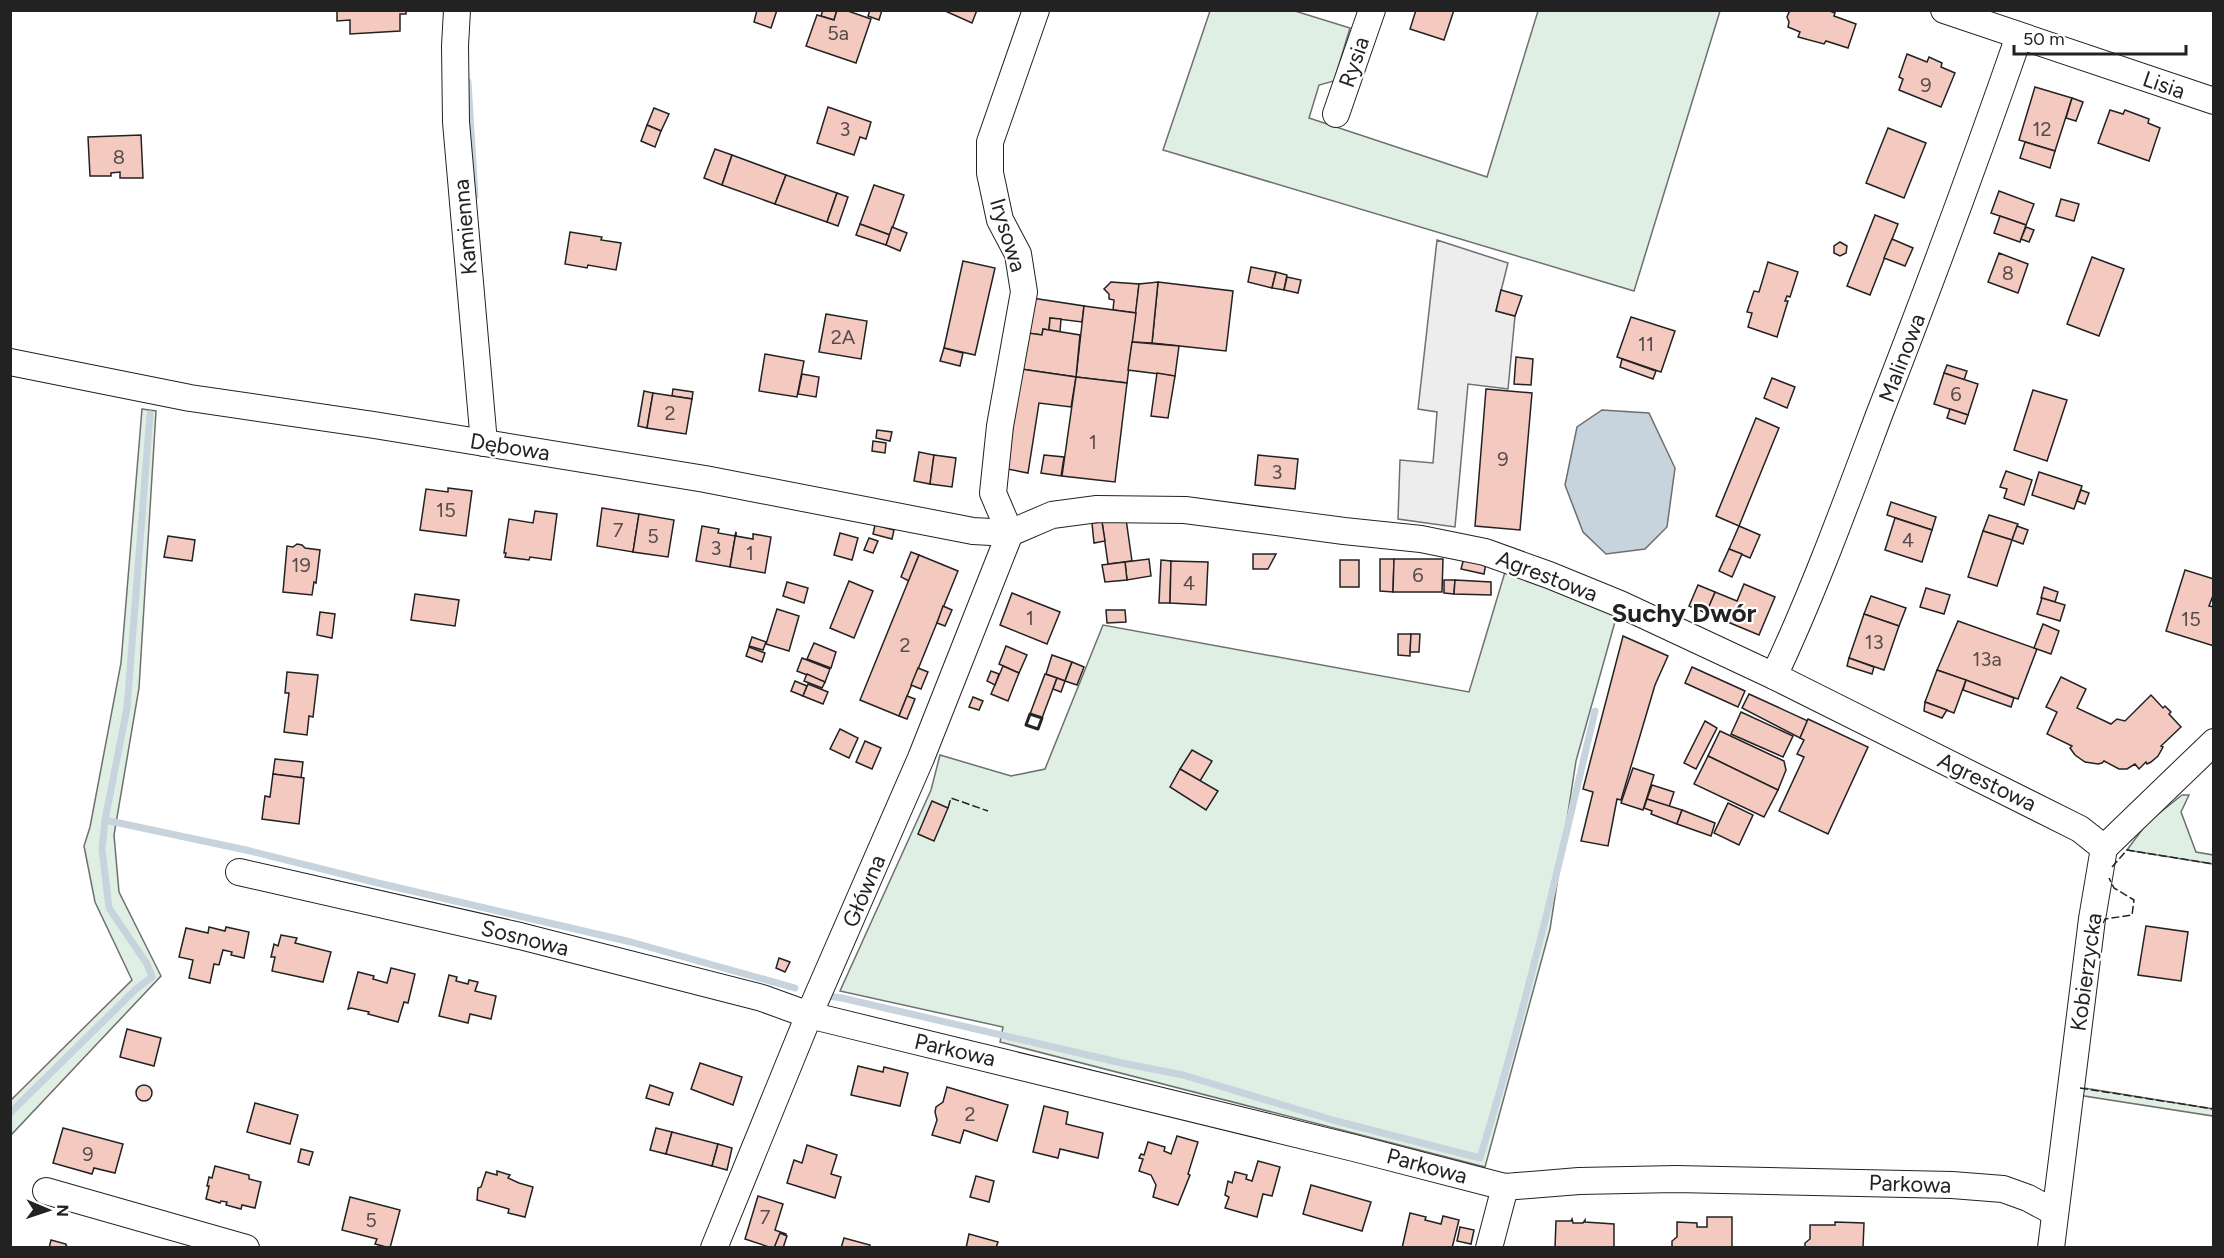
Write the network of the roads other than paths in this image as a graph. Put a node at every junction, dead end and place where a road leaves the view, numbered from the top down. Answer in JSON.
{"nodes":[{"id":1,"x":457,"y":10,"type":"edge"},
{"id":2,"x":1036,"y":10,"type":"edge"},
{"id":3,"x":1372,"y":10,"type":"edge"},
{"id":4,"x":1944,"y":10,"type":"edge"},
{"id":5,"x":2019,"y":36,"type":"junction"},
{"id":6,"x":2214,"y":101,"type":"edge"},
{"id":7,"x":1336,"y":114,"type":"dead end"},
{"id":8,"x":10,"y":362,"type":"edge"},
{"id":9,"x":484,"y":442,"type":"junction"},
{"id":10,"x":1010,"y":533,"type":"junction"},
{"id":11,"x":1774,"y":676,"type":"junction"},
{"id":12,"x":2214,"y":742,"type":"edge"},
{"id":13,"x":2104,"y":848,"type":"junction"},
{"id":14,"x":239,"y":873,"type":"dead end"},
{"id":15,"x":809,"y":1015,"type":"junction"},
{"id":16,"x":1505,"y":1187,"type":"junction"},
{"id":17,"x":46,"y":1191,"type":"dead end"},
{"id":18,"x":2055,"y":1212,"type":"junction"},
{"id":19,"x":2058,"y":1244,"type":"edge"},
{"id":20,"x":246,"y":1248,"type":"edge"},
{"id":21,"x":714,"y":1248,"type":"edge"},
{"id":22,"x":1489,"y":1248,"type":"edge"}],
"edges":[{"from":1,"to":9,"type":"street","name":"Kamienna"},
{"from":2,"to":10,"type":"street","name":"Irysowa"},
{"from":3,"to":7,"type":"street","name":"Rysia"},
{"from":4,"to":5,"type":"street","name":"Lisia"},
{"from":5,"to":6,"type":"street","name":"Lisia"},
{"from":5,"to":11,"type":"street","name":"Malinowa"},
{"from":8,"to":9,"type":"street","name":"Dębowa"},
{"from":9,"to":10,"type":"street","name":"Dębowa"},
{"from":10,"to":11,"type":"street","name":"Agrestowa"},
{"from":10,"to":15,"type":"street","name":"Główna"},
{"from":11,"to":13,"type":"street","name":"Agrestowa"},
{"from":12,"to":13,"type":"street"},
{"from":13,"to":18,"type":"street","name":"Kobierzycka"},
{"from":14,"to":15,"type":"street","name":"Sosnowa"},
{"from":15,"to":16,"type":"street","name":"Parkowa"},
{"from":15,"to":21,"type":"street","name":"Główna"},
{"from":16,"to":18,"type":"street","name":"Parkowa"},
{"from":16,"to":22,"type":"street"},
{"from":17,"to":20,"type":"street"},
{"from":18,"to":19,"type":"street","name":"Kobierzycka"}]}
